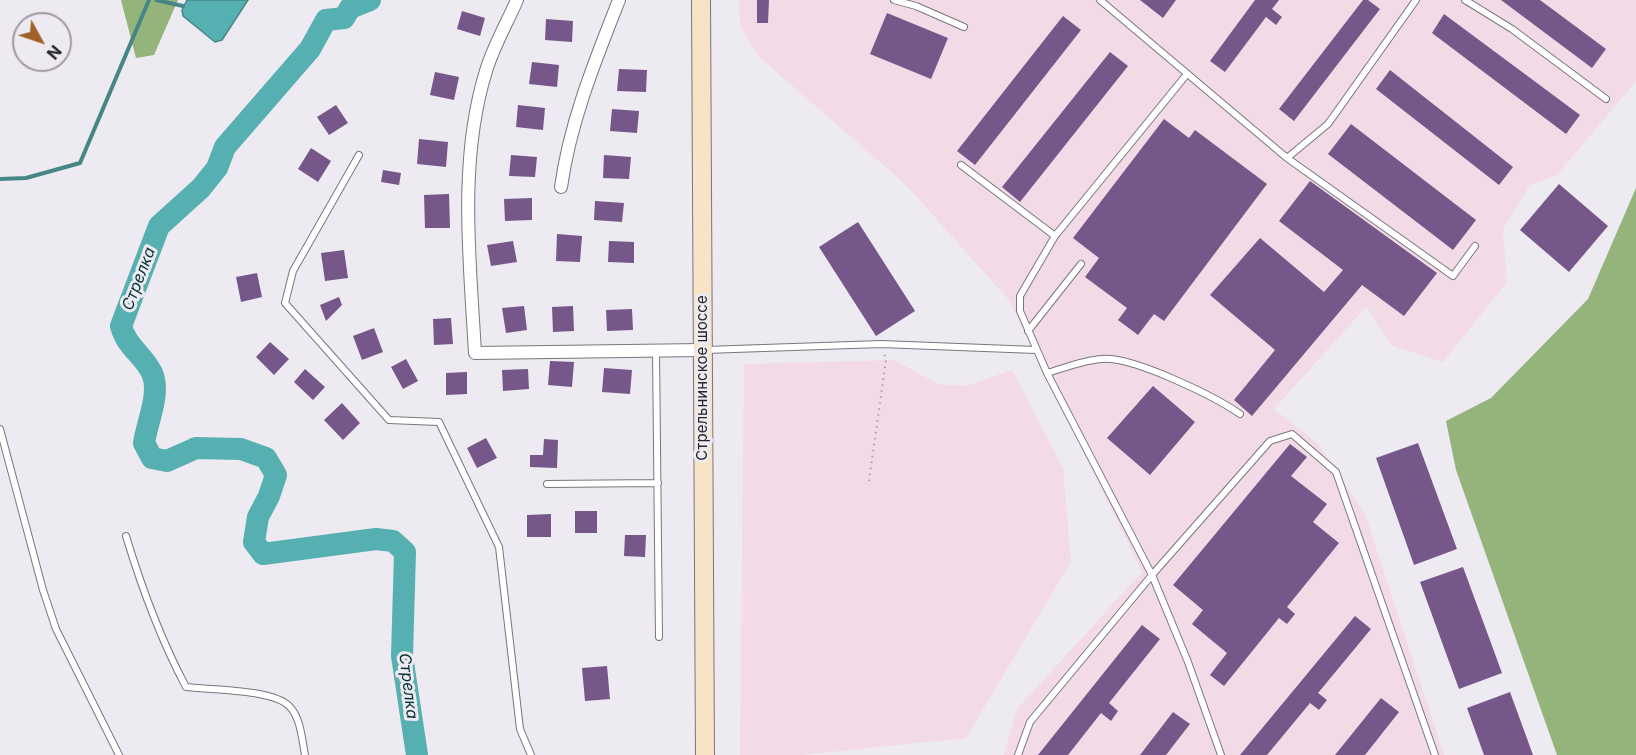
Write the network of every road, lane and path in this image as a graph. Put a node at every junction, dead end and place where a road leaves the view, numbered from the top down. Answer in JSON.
{"nodes":[{"id":1,"x":517,"y":0,"type":"edge"},
{"id":2,"x":619,"y":0,"type":"edge"},
{"id":3,"x":701,"y":0,"type":"edge"},
{"id":4,"x":894,"y":0,"type":"edge"},
{"id":5,"x":1100,"y":0,"type":"edge"},
{"id":6,"x":1465,"y":0,"type":"edge"},
{"id":7,"x":1413,"y":1,"type":"edge"},
{"id":8,"x":964,"y":27,"type":"dead end"},
{"id":9,"x":1187,"y":74,"type":"junction"},
{"id":10,"x":1606,"y":99,"type":"dead end"},
{"id":11,"x":359,"y":155,"type":"dead end"},
{"id":12,"x":1287,"y":158,"type":"junction"},
{"id":13,"x":961,"y":165,"type":"dead end"},
{"id":14,"x":561,"y":187,"type":"dead end"},
{"id":15,"x":1055,"y":236,"type":"junction"},
{"id":16,"x":1475,"y":246,"type":"dead end"},
{"id":17,"x":1081,"y":264,"type":"dead end"},
{"id":18,"x":1028,"y":331,"type":"junction"},
{"id":19,"x":881,"y":344,"type":"junction"},
{"id":20,"x":702,"y":350,"type":"junction"},
{"id":21,"x":1036,"y":350,"type":"junction"},
{"id":22,"x":656,"y":351,"type":"junction"},
{"id":23,"x":1047,"y":373,"type":"junction"},
{"id":24,"x":1240,"y":414,"type":"dead end"},
{"id":25,"x":0,"y":429,"type":"edge"},
{"id":26,"x":869,"y":481,"type":"dead end"},
{"id":27,"x":658,"y":483,"type":"junction"},
{"id":28,"x":547,"y":484,"type":"dead end"},
{"id":29,"x":126,"y":536,"type":"dead end"},
{"id":30,"x":1152,"y":575,"type":"junction"},
{"id":31,"x":659,"y":637,"type":"dead end"},
{"id":32,"x":119,"y":755,"type":"edge"},
{"id":33,"x":305,"y":755,"type":"edge"},
{"id":34,"x":531,"y":755,"type":"edge"},
{"id":35,"x":705,"y":755,"type":"edge"},
{"id":36,"x":1018,"y":755,"type":"edge"},
{"id":37,"x":1221,"y":755,"type":"edge"},
{"id":38,"x":1435,"y":755,"type":"edge"}],
"edges":[{"from":1,"to":22,"type":"street"},
{"from":2,"to":14,"type":"street"},
{"from":3,"to":20,"type":"main road","name":"Стрельнинское шоссе"},
{"from":4,"to":8,"type":"lane"},
{"from":5,"to":9,"type":"lane"},
{"from":6,"to":10,"type":"lane"},
{"from":7,"to":12,"type":"lane"},
{"from":9,"to":12,"type":"lane"},
{"from":9,"to":15,"type":"lane"},
{"from":11,"to":34,"type":"lane"},
{"from":12,"to":16,"type":"lane"},
{"from":13,"to":15,"type":"lane"},
{"from":15,"to":18,"type":"lane"},
{"from":17,"to":18,"type":"lane"},
{"from":18,"to":21,"type":"lane"},
{"from":19,"to":20,"type":"lane"},
{"from":19,"to":21,"type":"lane"},
{"from":19,"to":26,"type":"path"},
{"from":20,"to":22,"type":"street"},
{"from":20,"to":35,"type":"main road","name":"Стрельнинское шоссе"},
{"from":21,"to":23,"type":"lane"},
{"from":22,"to":27,"type":"lane"},
{"from":23,"to":24,"type":"lane"},
{"from":23,"to":30,"type":"lane"},
{"from":25,"to":32,"type":"lane"},
{"from":27,"to":28,"type":"lane"},
{"from":27,"to":31,"type":"lane"},
{"from":29,"to":33,"type":"lane"},
{"from":30,"to":36,"type":"lane"},
{"from":30,"to":37,"type":"lane"},
{"from":30,"to":38,"type":"lane"}]}
